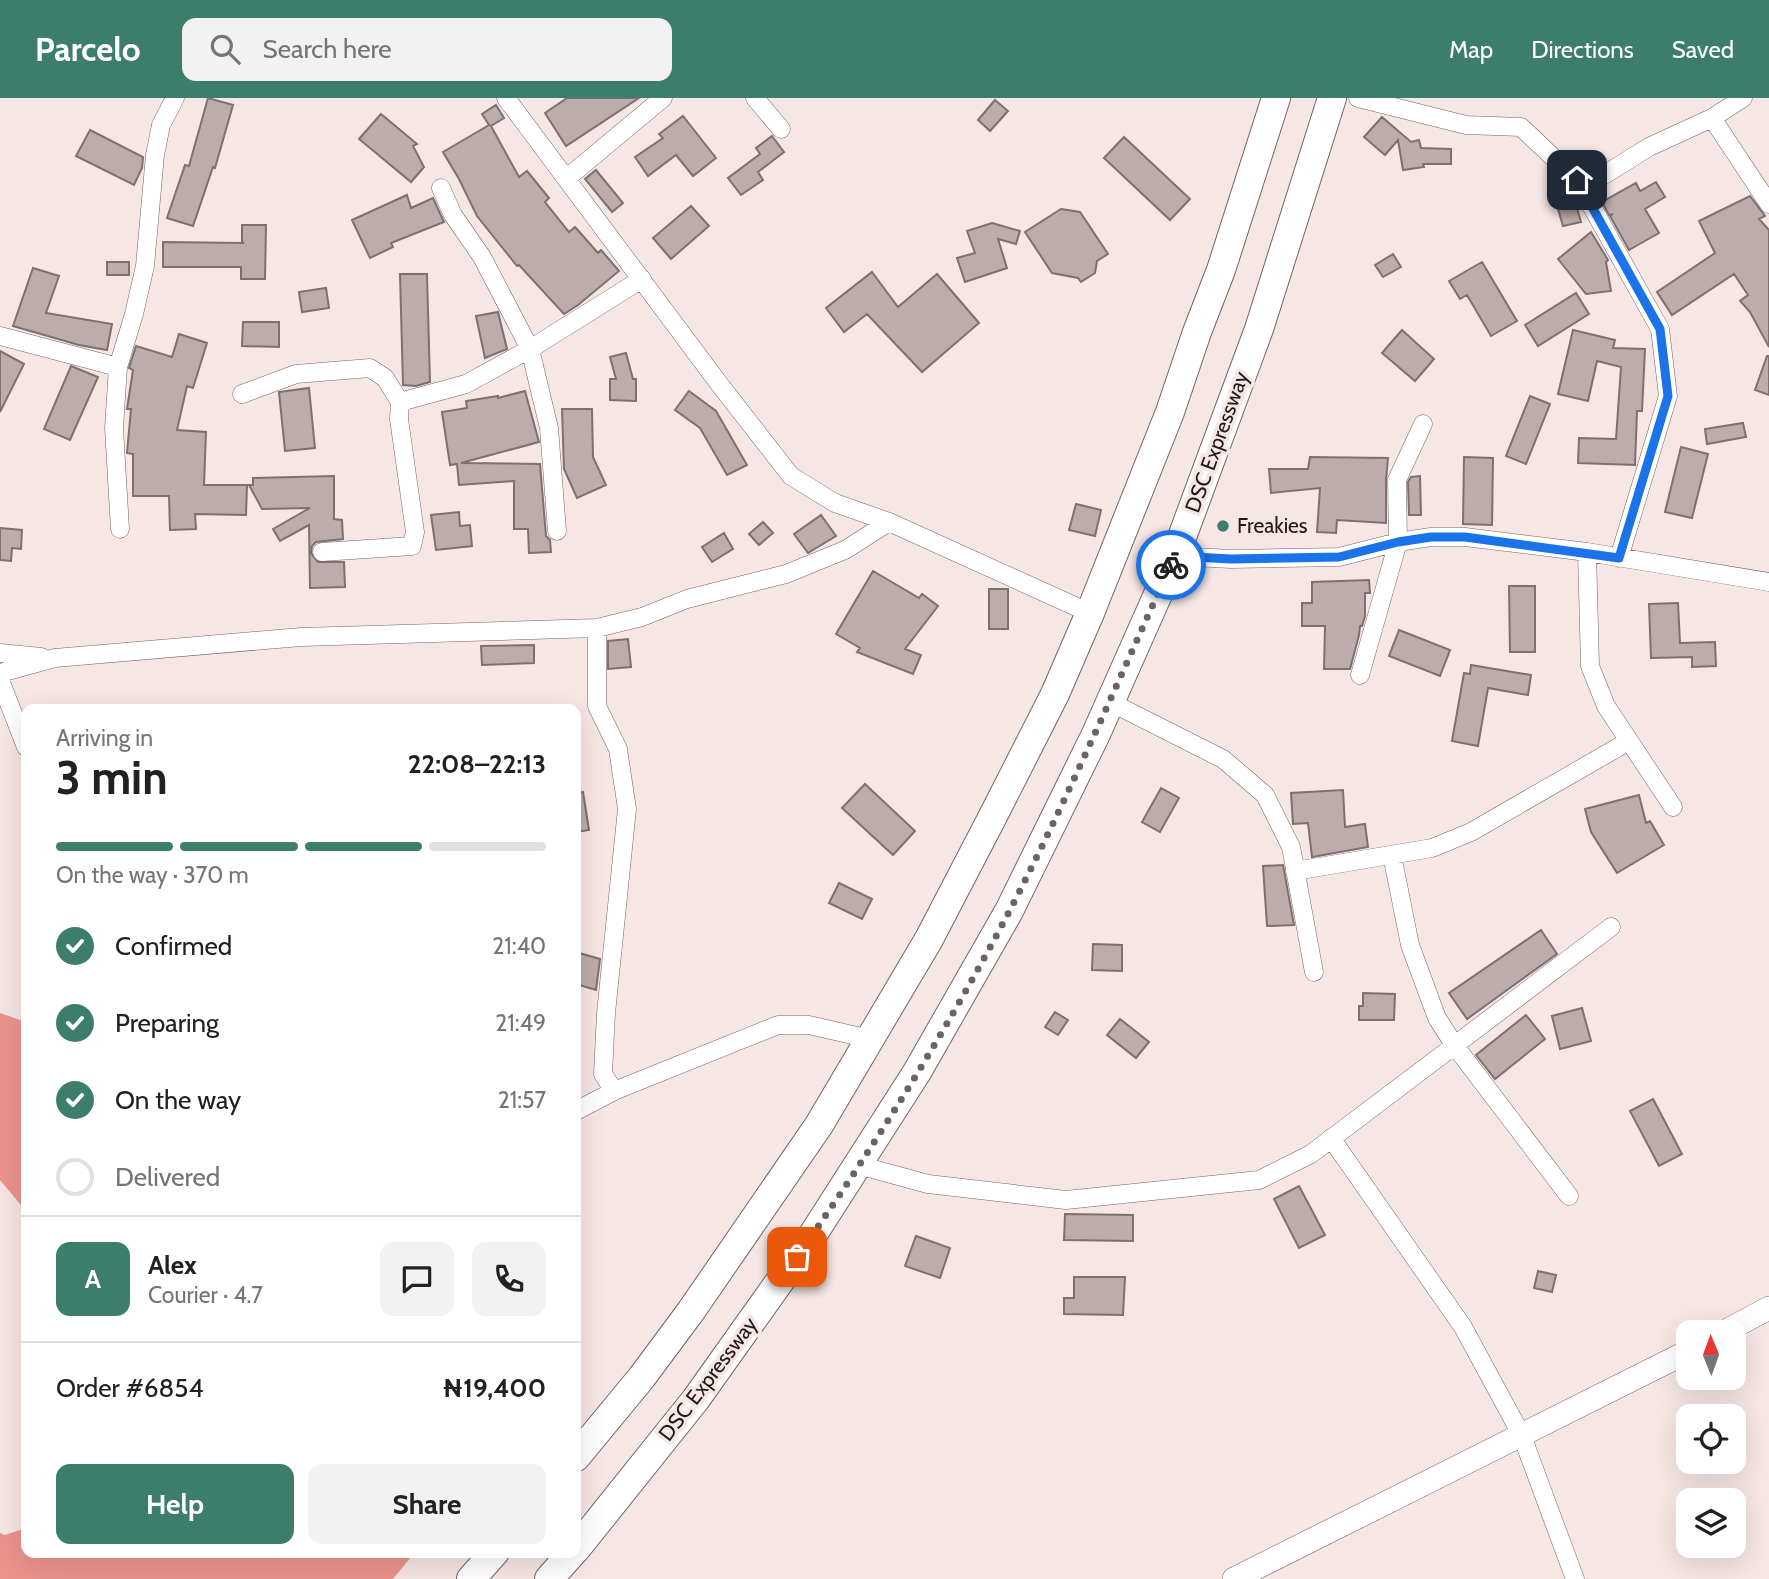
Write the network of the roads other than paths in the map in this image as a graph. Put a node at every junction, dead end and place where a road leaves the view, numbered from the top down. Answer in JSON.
{"nodes":[{"id":1,"x":175,"y":98,"type":"edge"},
{"id":2,"x":506,"y":98,"type":"edge"},
{"id":3,"x":663,"y":98,"type":"edge"},
{"id":4,"x":755,"y":98,"type":"edge"},
{"id":5,"x":1276,"y":98,"type":"edge"},
{"id":6,"x":1332,"y":98,"type":"edge"},
{"id":7,"x":1358,"y":98,"type":"edge"},
{"id":8,"x":1743,"y":98,"type":"edge"},
{"id":9,"x":1712,"y":118,"type":"junction"},
{"id":10,"x":781,"y":129,"type":"dead end"},
{"id":11,"x":567,"y":178,"type":"junction"},
{"id":12,"x":1577,"y":180,"type":"junction"},
{"id":13,"x":441,"y":188,"type":"dead end"},
{"id":14,"x":1769,"y":204,"type":"edge"},
{"id":15,"x":642,"y":279,"type":"junction"},
{"id":16,"x":0,"y":336,"type":"edge"},
{"id":17,"x":530,"y":349,"type":"junction"},
{"id":18,"x":118,"y":368,"type":"junction"},
{"id":19,"x":243,"y":394,"type":"dead end"},
{"id":20,"x":400,"y":402,"type":"junction"},
{"id":21,"x":1423,"y":424,"type":"dead end"},
{"id":22,"x":889,"y":523,"type":"junction"},
{"id":23,"x":120,"y":529,"type":"dead end"},
{"id":24,"x":557,"y":531,"type":"dead end"},
{"id":25,"x":1398,"y":542,"type":"junction"},
{"id":26,"x":323,"y":552,"type":"dead end"},
{"id":27,"x":1587,"y":552,"type":"junction"},
{"id":28,"x":1175,"y":556,"type":"junction"},
{"id":29,"x":1619,"y":558,"type":"junction"},
{"id":30,"x":1769,"y":582,"type":"edge"},
{"id":31,"x":1090,"y":613,"type":"junction"},
{"id":32,"x":597,"y":628,"type":"junction"},
{"id":33,"x":0,"y":653,"type":"edge"},
{"id":34,"x":55,"y":658,"type":"junction"},
{"id":35,"x":0,"y":673,"type":"edge"},
{"id":36,"x":1360,"y":675,"type":"dead end"},
{"id":37,"x":0,"y":680,"type":"edge"},
{"id":38,"x":1110,"y":702,"type":"junction"},
{"id":39,"x":21,"y":734,"type":"edge"},
{"id":40,"x":1629,"y":741,"type":"junction"},
{"id":41,"x":1674,"y":807,"type":"dead end"},
{"id":42,"x":1392,"y":855,"type":"junction"},
{"id":43,"x":1296,"y":871,"type":"junction"},
{"id":44,"x":1611,"y":928,"type":"dead end"},
{"id":45,"x":1314,"y":972,"type":"dead end"},
{"id":46,"x":870,"y":1039,"type":"junction"},
{"id":47,"x":1455,"y":1046,"type":"junction"},
{"id":48,"x":614,"y":1091,"type":"junction"},
{"id":49,"x":581,"y":1108,"type":"edge"},
{"id":50,"x":1331,"y":1138,"type":"junction"},
{"id":51,"x":858,"y":1165,"type":"junction"},
{"id":52,"x":1569,"y":1196,"type":"dead end"},
{"id":53,"x":1769,"y":1307,"type":"edge"},
{"id":54,"x":1746,"y":1320,"type":"edge"},
{"id":55,"x":1676,"y":1357,"type":"edge"},
{"id":56,"x":1522,"y":1436,"type":"junction"},
{"id":57,"x":581,"y":1451,"type":"edge"},
{"id":58,"x":581,"y":1542,"type":"edge"},
{"id":59,"x":490,"y":1558,"type":"edge"},
{"id":60,"x":568,"y":1558,"type":"edge"},
{"id":61,"x":471,"y":1579,"type":"edge"},
{"id":62,"x":549,"y":1579,"type":"edge"},
{"id":63,"x":1234,"y":1579,"type":"edge"},
{"id":64,"x":1575,"y":1579,"type":"edge"}],
"edges":[{"from":1,"to":18,"type":"street"},
{"from":2,"to":11,"type":"street"},
{"from":3,"to":11,"type":"street"},
{"from":4,"to":10,"type":"street"},
{"from":5,"to":31,"type":"main road"},
{"from":6,"to":28,"type":"main road","name":"DSC Expressway"},
{"from":7,"to":12,"type":"street"},
{"from":8,"to":9,"type":"street"},
{"from":9,"to":12,"type":"street"},
{"from":9,"to":14,"type":"street"},
{"from":11,"to":15,"type":"street"},
{"from":12,"to":29,"type":"street"},
{"from":13,"to":17,"type":"street"},
{"from":15,"to":17,"type":"street"},
{"from":15,"to":22,"type":"street"},
{"from":16,"to":18,"type":"street"},
{"from":17,"to":20,"type":"street"},
{"from":17,"to":24,"type":"street"},
{"from":18,"to":23,"type":"street"},
{"from":19,"to":20,"type":"street"},
{"from":20,"to":26,"type":"street"},
{"from":21,"to":25,"type":"street"},
{"from":22,"to":31,"type":"street"},
{"from":22,"to":32,"type":"street"},
{"from":25,"to":27,"type":"street"},
{"from":25,"to":28,"type":"street"},
{"from":25,"to":36,"type":"street"},
{"from":27,"to":29,"type":"street"},
{"from":27,"to":40,"type":"street"},
{"from":28,"to":38,"type":"main road","name":"DSC Expressway"},
{"from":29,"to":30,"type":"street"},
{"from":31,"to":46,"type":"main road"},
{"from":32,"to":34,"type":"street"},
{"from":32,"to":48,"type":"street"},
{"from":33,"to":34,"type":"street"},
{"from":34,"to":35,"type":"street"},
{"from":37,"to":39,"type":"street"},
{"from":38,"to":43,"type":"street"},
{"from":38,"to":51,"type":"main road","name":"DSC Expressway"},
{"from":40,"to":41,"type":"street"},
{"from":40,"to":42,"type":"street"},
{"from":42,"to":43,"type":"street"},
{"from":42,"to":47,"type":"street"},
{"from":43,"to":45,"type":"street"},
{"from":44,"to":47,"type":"street"},
{"from":46,"to":48,"type":"street"},
{"from":46,"to":57,"type":"main road"},
{"from":47,"to":50,"type":"street"},
{"from":47,"to":52,"type":"street"},
{"from":48,"to":49,"type":"street"},
{"from":50,"to":51,"type":"street"},
{"from":50,"to":56,"type":"street"},
{"from":51,"to":58,"type":"main road","name":"DSC Expressway"},
{"from":53,"to":54,"type":"street"},
{"from":55,"to":56,"type":"street"},
{"from":56,"to":63,"type":"street"},
{"from":56,"to":64,"type":"street"},
{"from":59,"to":61,"type":"main road"},
{"from":60,"to":62,"type":"main road","name":"DSC Expressway"}]}
